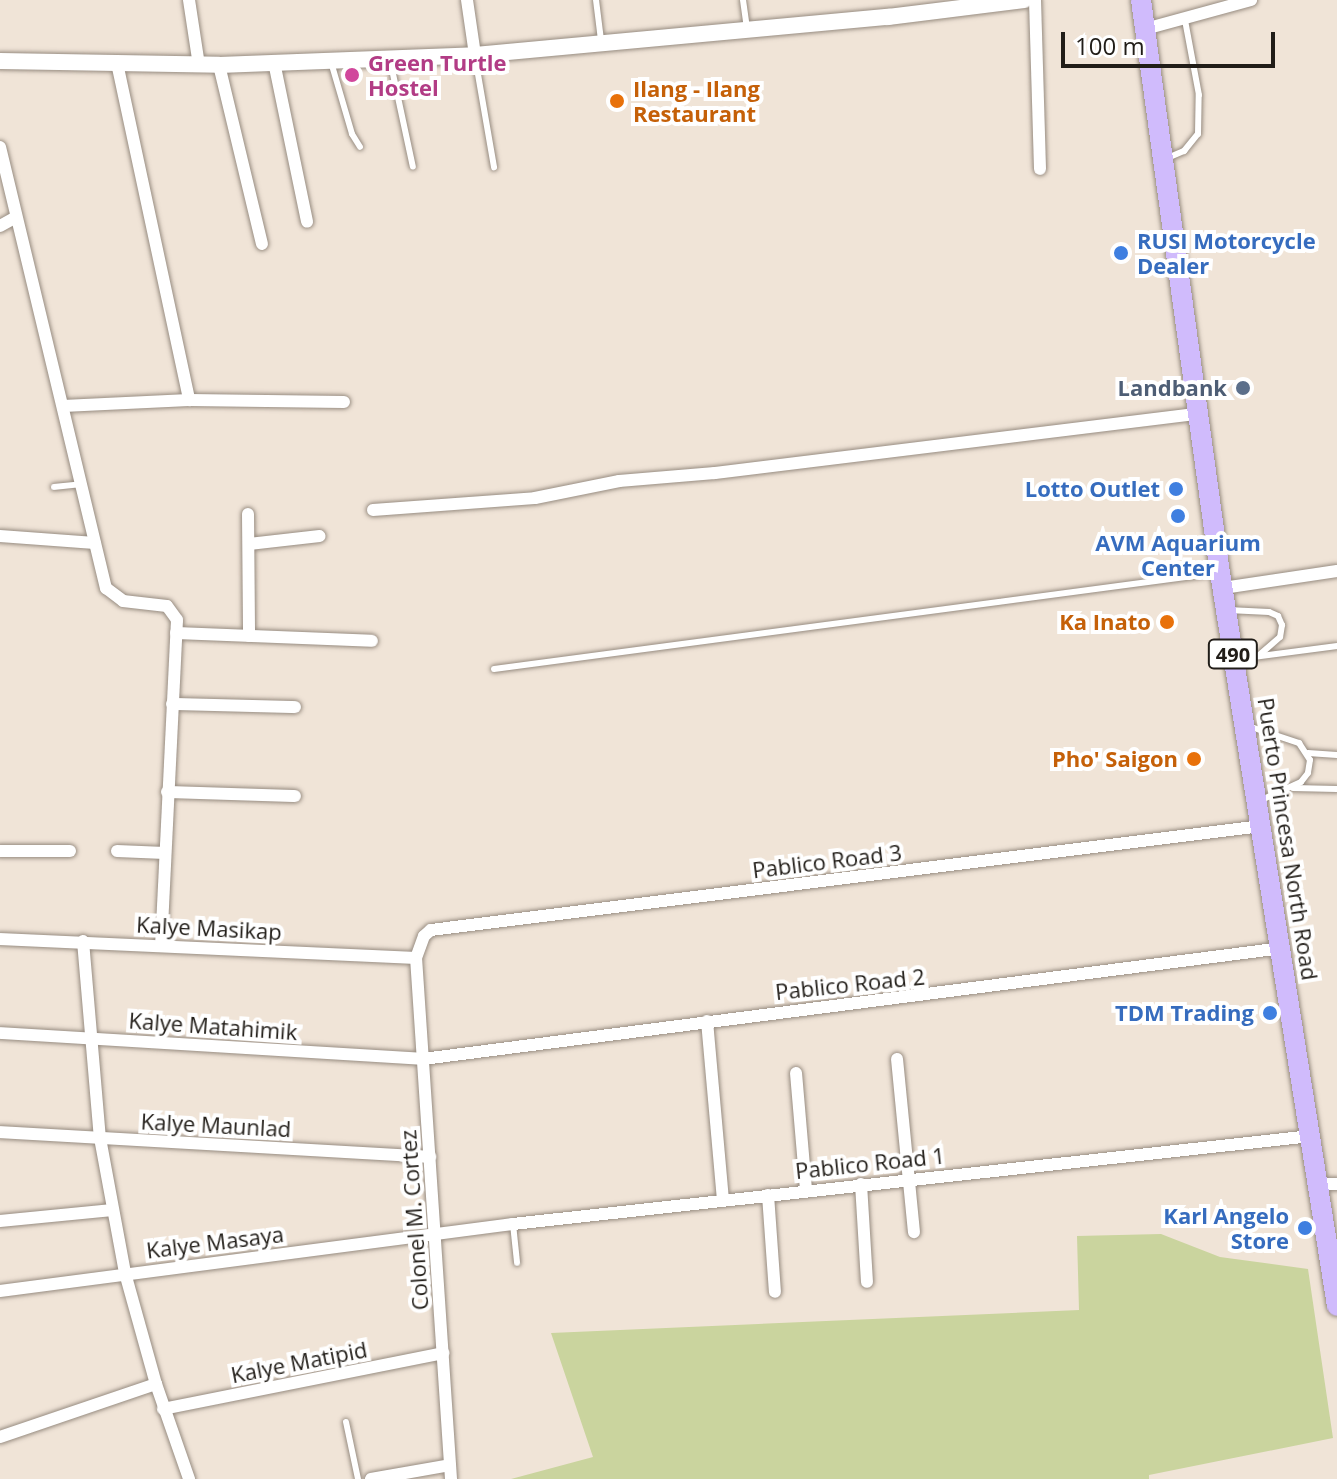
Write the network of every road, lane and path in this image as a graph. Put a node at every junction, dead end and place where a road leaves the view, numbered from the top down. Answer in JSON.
{"nodes":[{"id":1,"x":189,"y":0,"type":"edge"},
{"id":2,"x":467,"y":0,"type":"edge"},
{"id":3,"x":596,"y":0,"type":"edge"},
{"id":4,"x":743,"y":0,"type":"edge"},
{"id":5,"x":1024,"y":0,"type":"edge"},
{"id":6,"x":1035,"y":0,"type":"edge"},
{"id":7,"x":1141,"y":0,"type":"edge"},
{"id":8,"x":1251,"y":0,"type":"edge"},
{"id":9,"x":930,"y":6,"type":"edge"},
{"id":10,"x":1185,"y":20,"type":"junction"},
{"id":11,"x":1145,"y":29,"type":"junction"},
{"id":12,"x":747,"y":30,"type":"junction"},
{"id":13,"x":602,"y":45,"type":"junction"},
{"id":14,"x":475,"y":55,"type":"junction"},
{"id":15,"x":390,"y":60,"type":"junction"},
{"id":16,"x":0,"y":61,"type":"edge"},
{"id":17,"x":274,"y":62,"type":"junction"},
{"id":18,"x":331,"y":62,"type":"junction"},
{"id":19,"x":117,"y":63,"type":"junction"},
{"id":20,"x":199,"y":65,"type":"junction"},
{"id":21,"x":219,"y":65,"type":"junction"},
{"id":22,"x":0,"y":147,"type":"edge"},
{"id":23,"x":360,"y":147,"type":"dead end"},
{"id":24,"x":1162,"y":160,"type":"junction"},
{"id":25,"x":413,"y":167,"type":"dead end"},
{"id":26,"x":494,"y":167,"type":"dead end"},
{"id":27,"x":1040,"y":169,"type":"dead end"},
{"id":28,"x":16,"y":217,"type":"junction"},
{"id":29,"x":307,"y":222,"type":"dead end"},
{"id":30,"x":0,"y":226,"type":"edge"},
{"id":31,"x":262,"y":244,"type":"dead end"},
{"id":32,"x":189,"y":400,"type":"junction"},
{"id":33,"x":344,"y":402,"type":"dead end"},
{"id":34,"x":63,"y":406,"type":"junction"},
{"id":35,"x":1197,"y":414,"type":"junction"},
{"id":36,"x":81,"y":484,"type":"junction"},
{"id":37,"x":54,"y":487,"type":"dead end"},
{"id":38,"x":373,"y":510,"type":"dead end"},
{"id":39,"x":248,"y":514,"type":"dead end"},
{"id":40,"x":0,"y":536,"type":"edge"},
{"id":41,"x":320,"y":536,"type":"dead end"},
{"id":42,"x":95,"y":543,"type":"junction"},
{"id":43,"x":249,"y":544,"type":"junction"},
{"id":44,"x":1337,"y":571,"type":"edge"},
{"id":45,"x":1222,"y":580,"type":"junction"},
{"id":46,"x":1226,"y":610,"type":"junction"},
{"id":47,"x":176,"y":633,"type":"junction"},
{"id":48,"x":249,"y":636,"type":"junction"},
{"id":49,"x":372,"y":641,"type":"dead end"},
{"id":50,"x":1337,"y":646,"type":"edge"},
{"id":51,"x":1259,"y":655,"type":"junction"},
{"id":52,"x":1234,"y":660,"type":"junction"},
{"id":53,"x":494,"y":669,"type":"dead end"},
{"id":54,"x":172,"y":704,"type":"junction"},
{"id":55,"x":295,"y":707,"type":"dead end"},
{"id":56,"x":1245,"y":725,"type":"junction"},
{"id":57,"x":1308,"y":753,"type":"junction"},
{"id":58,"x":1337,"y":755,"type":"edge"},
{"id":59,"x":1291,"y":788,"type":"junction"},
{"id":60,"x":1337,"y":789,"type":"edge"},
{"id":61,"x":167,"y":792,"type":"junction"},
{"id":62,"x":295,"y":796,"type":"dead end"},
{"id":63,"x":1257,"y":802,"type":"junction"},
{"id":64,"x":1261,"y":826,"type":"junction"},
{"id":65,"x":0,"y":851,"type":"edge"},
{"id":66,"x":70,"y":851,"type":"dead end"},
{"id":67,"x":117,"y":851,"type":"dead end"},
{"id":68,"x":165,"y":853,"type":"junction"},
{"id":69,"x":0,"y":939,"type":"edge"},
{"id":70,"x":83,"y":941,"type":"junction"},
{"id":71,"x":161,"y":946,"type":"junction"},
{"id":72,"x":1282,"y":948,"type":"junction"},
{"id":73,"x":416,"y":958,"type":"junction"},
{"id":74,"x":707,"y":1021,"type":"junction"},
{"id":75,"x":0,"y":1033,"type":"edge"},
{"id":76,"x":89,"y":1037,"type":"junction"},
{"id":77,"x":423,"y":1059,"type":"junction"},
{"id":78,"x":897,"y":1059,"type":"dead end"},
{"id":79,"x":796,"y":1073,"type":"dead end"},
{"id":80,"x":0,"y":1132,"type":"edge"},
{"id":81,"x":1311,"y":1136,"type":"junction"},
{"id":82,"x":100,"y":1138,"type":"junction"},
{"id":83,"x":430,"y":1157,"type":"junction"},
{"id":84,"x":909,"y":1178,"type":"junction"},
{"id":85,"x":861,"y":1184,"type":"junction"},
{"id":86,"x":1328,"y":1184,"type":"edge"},
{"id":87,"x":806,"y":1190,"type":"junction"},
{"id":88,"x":768,"y":1195,"type":"junction"},
{"id":89,"x":723,"y":1200,"type":"junction"},
{"id":90,"x":112,"y":1210,"type":"junction"},
{"id":91,"x":0,"y":1221,"type":"edge"},
{"id":92,"x":513,"y":1224,"type":"junction"},
{"id":93,"x":914,"y":1232,"type":"dead end"},
{"id":94,"x":435,"y":1234,"type":"junction"},
{"id":95,"x":517,"y":1263,"type":"dead end"},
{"id":96,"x":125,"y":1273,"type":"junction"},
{"id":97,"x":867,"y":1282,"type":"dead end"},
{"id":98,"x":0,"y":1291,"type":"edge"},
{"id":99,"x":775,"y":1292,"type":"dead end"},
{"id":100,"x":1337,"y":1306,"type":"edge"},
{"id":101,"x":443,"y":1353,"type":"junction"},
{"id":102,"x":156,"y":1384,"type":"junction"},
{"id":103,"x":163,"y":1409,"type":"junction"},
{"id":104,"x":346,"y":1422,"type":"dead end"},
{"id":105,"x":0,"y":1437,"type":"edge"},
{"id":106,"x":451,"y":1472,"type":"edge"},
{"id":107,"x":189,"y":1479,"type":"edge"},
{"id":108,"x":358,"y":1479,"type":"edge"},
{"id":109,"x":371,"y":1479,"type":"edge"}],
"edges":[{"from":1,"to":20,"type":"street"},
{"from":2,"to":14,"type":"street"},
{"from":3,"to":13,"type":"lane"},
{"from":4,"to":12,"type":"lane"},
{"from":5,"to":9,"type":"street"},
{"from":6,"to":27,"type":"street"},
{"from":7,"to":11,"type":"main road","name":"Puerto Princesa North Road","number":"490"},
{"from":8,"to":10,"type":"street"},
{"from":9,"to":12,"type":"street"},
{"from":10,"to":11,"type":"street"},
{"from":10,"to":24,"type":"lane"},
{"from":11,"to":24,"type":"main road","name":"Puerto Princesa North Road","number":"490"},
{"from":12,"to":13,"type":"street"},
{"from":13,"to":14,"type":"street"},
{"from":14,"to":15,"type":"street"},
{"from":14,"to":26,"type":"lane"},
{"from":15,"to":18,"type":"street"},
{"from":15,"to":25,"type":"lane"},
{"from":16,"to":19,"type":"street"},
{"from":17,"to":18,"type":"street"},
{"from":17,"to":21,"type":"street"},
{"from":17,"to":29,"type":"street"},
{"from":18,"to":23,"type":"lane"},
{"from":19,"to":20,"type":"street"},
{"from":19,"to":32,"type":"street"},
{"from":20,"to":21,"type":"street"},
{"from":21,"to":31,"type":"street"},
{"from":22,"to":28,"type":"street"},
{"from":24,"to":35,"type":"main road","name":"Puerto Princesa North Road","number":"490"},
{"from":28,"to":30,"type":"street"},
{"from":28,"to":34,"type":"street"},
{"from":32,"to":33,"type":"street"},
{"from":32,"to":34,"type":"street"},
{"from":34,"to":36,"type":"street"},
{"from":35,"to":38,"type":"street"},
{"from":35,"to":45,"type":"main road","name":"Puerto Princesa North Road","number":"490"},
{"from":36,"to":37,"type":"lane"},
{"from":36,"to":42,"type":"street"},
{"from":39,"to":43,"type":"street"},
{"from":40,"to":42,"type":"street"},
{"from":41,"to":43,"type":"street"},
{"from":42,"to":47,"type":"street"},
{"from":43,"to":48,"type":"street"},
{"from":44,"to":45,"type":"street"},
{"from":45,"to":46,"type":"main road","name":"Puerto Princesa North Road","number":"490"},
{"from":45,"to":53,"type":"lane"},
{"from":46,"to":51,"type":"lane"},
{"from":46,"to":52,"type":"main road","name":"Puerto Princesa North Road","number":"490"},
{"from":47,"to":48,"type":"street"},
{"from":47,"to":54,"type":"street"},
{"from":48,"to":49,"type":"street"},
{"from":50,"to":51,"type":"lane"},
{"from":51,"to":52,"type":"lane"},
{"from":52,"to":56,"type":"main road","name":"Puerto Princesa North Road","number":"490"},
{"from":54,"to":55,"type":"street"},
{"from":54,"to":61,"type":"street"},
{"from":56,"to":57,"type":"lane"},
{"from":56,"to":63,"type":"main road","name":"Puerto Princesa North Road","number":"490"},
{"from":57,"to":58,"type":"lane"},
{"from":57,"to":59,"type":"lane"},
{"from":59,"to":60,"type":"lane"},
{"from":59,"to":63,"type":"lane"},
{"from":61,"to":62,"type":"street"},
{"from":61,"to":68,"type":"street"},
{"from":63,"to":64,"type":"main road","name":"Puerto Princesa North Road","number":"490"},
{"from":64,"to":72,"type":"main road","name":"Puerto Princesa North Road","number":"490"},
{"from":64,"to":73,"type":"street","name":"Pablico Road 3"},
{"from":65,"to":66,"type":"street"},
{"from":67,"to":68,"type":"street"},
{"from":68,"to":71,"type":"street"},
{"from":69,"to":70,"type":"street","name":"Kalye Masikap"},
{"from":70,"to":71,"type":"street","name":"Kalye Masikap"},
{"from":70,"to":76,"type":"street"},
{"from":71,"to":73,"type":"street","name":"Kalye Masikap"},
{"from":72,"to":74,"type":"street","name":"Pablico Road 2"},
{"from":72,"to":81,"type":"main road","name":"Puerto Princesa North Road","number":"490"},
{"from":73,"to":77,"type":"street","name":"Colonel M. Cortez"},
{"from":74,"to":77,"type":"street","name":"Pablico Road 2"},
{"from":74,"to":89,"type":"street"},
{"from":75,"to":76,"type":"street","name":"Kalye Matahimik"},
{"from":76,"to":77,"type":"street","name":"Kalye Matahimik"},
{"from":76,"to":82,"type":"street"},
{"from":77,"to":83,"type":"street","name":"Colonel M. Cortez"},
{"from":78,"to":84,"type":"street"},
{"from":79,"to":87,"type":"street"},
{"from":80,"to":82,"type":"street","name":"Kalye Maunlad"},
{"from":81,"to":84,"type":"street","name":"Pablico Road 1"},
{"from":81,"to":86,"type":"main road","name":"Puerto Princesa North Road","number":"490"},
{"from":82,"to":83,"type":"street","name":"Kalye Maunlad"},
{"from":82,"to":90,"type":"street"},
{"from":83,"to":94,"type":"street","name":"Colonel M. Cortez"},
{"from":84,"to":85,"type":"street","name":"Pablico Road 1"},
{"from":84,"to":93,"type":"street"},
{"from":85,"to":87,"type":"street","name":"Pablico Road 1"},
{"from":85,"to":97,"type":"street"},
{"from":86,"to":100,"type":"main road","name":"Puerto Princesa North Road","number":"490"},
{"from":87,"to":88,"type":"street","name":"Pablico Road 1"},
{"from":88,"to":89,"type":"street","name":"Pablico Road 1"},
{"from":88,"to":99,"type":"street"},
{"from":89,"to":92,"type":"street","name":"Pablico Road 1"},
{"from":90,"to":91,"type":"street"},
{"from":90,"to":96,"type":"street"},
{"from":92,"to":94,"type":"street","name":"Pablico Road 1"},
{"from":92,"to":95,"type":"lane"},
{"from":94,"to":96,"type":"street","name":"Kalye Masaya"},
{"from":94,"to":101,"type":"street","name":"Colonel M. Cortez"},
{"from":96,"to":98,"type":"street","name":"Kalye Masaya"},
{"from":96,"to":102,"type":"street"},
{"from":101,"to":103,"type":"street","name":"Kalye Matipid"},
{"from":101,"to":106,"type":"street","name":"Colonel M. Cortez"},
{"from":102,"to":103,"type":"street"},
{"from":102,"to":105,"type":"street"},
{"from":103,"to":107,"type":"street"},
{"from":104,"to":108,"type":"lane"},
{"from":106,"to":109,"type":"street"}]}
